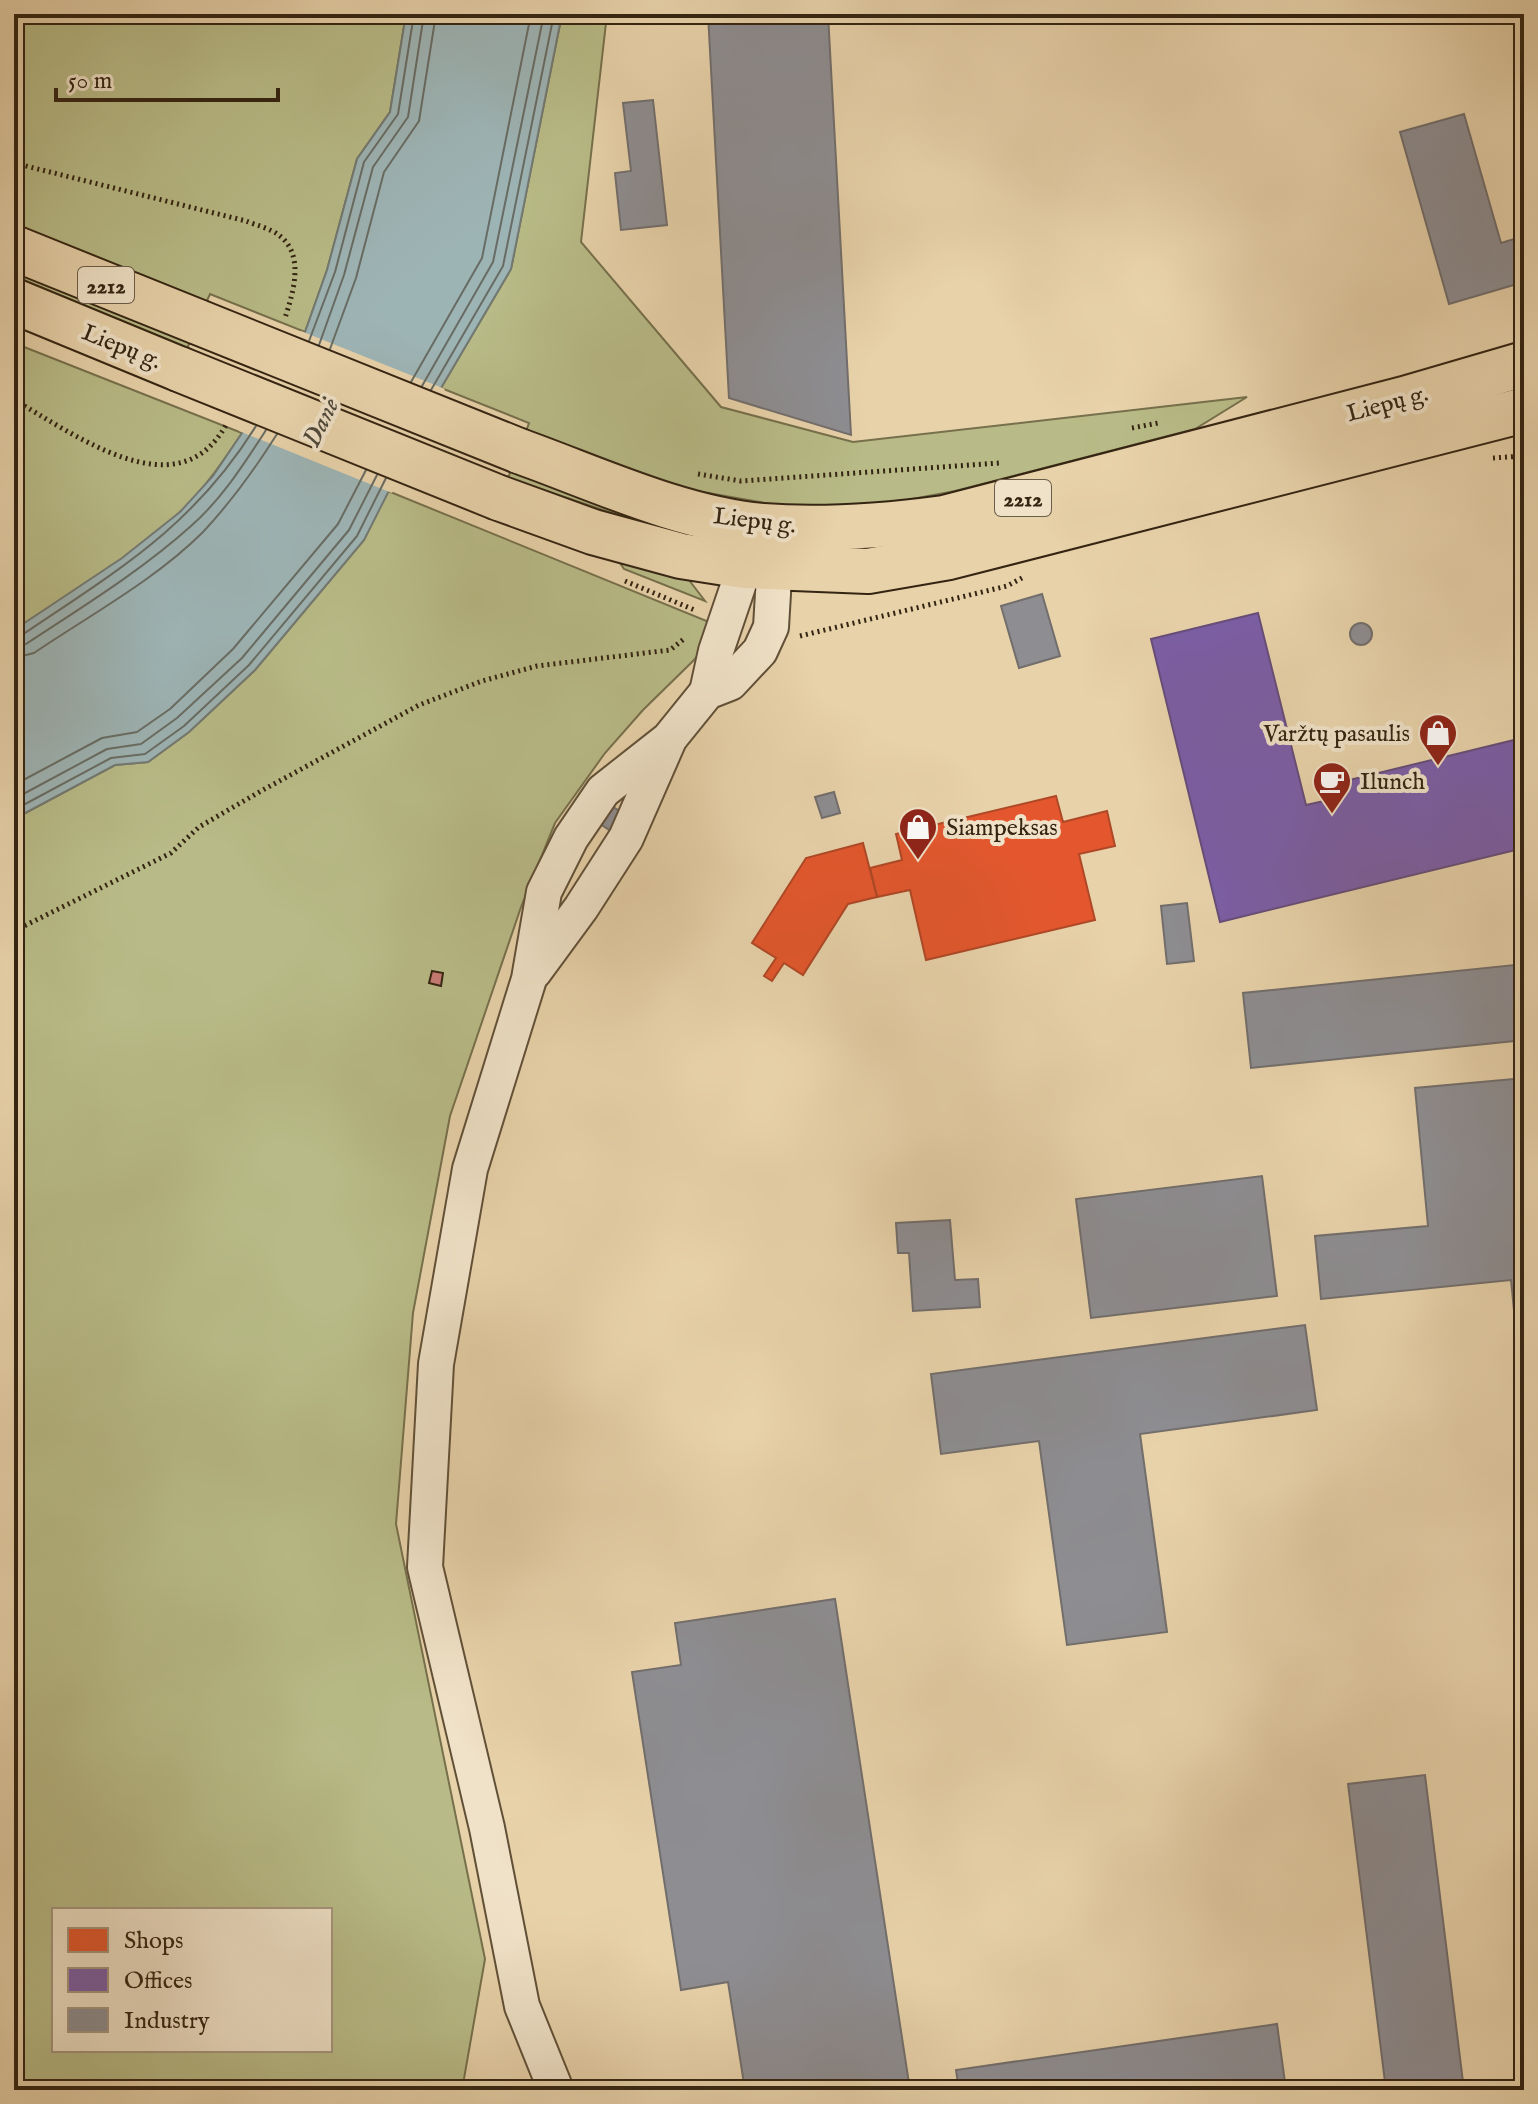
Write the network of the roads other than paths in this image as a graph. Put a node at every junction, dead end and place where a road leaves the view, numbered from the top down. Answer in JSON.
{"nodes":[{"id":1,"x":14,"y":248,"type":"edge"},
{"id":2,"x":14,"y":301,"type":"edge"},
{"id":3,"x":1524,"y":364,"type":"edge"},
{"id":4,"x":1524,"y":410,"type":"edge"},
{"id":5,"x":764,"y":546,"type":"junction"},
{"id":6,"x":669,"y":739,"type":"junction"},
{"id":7,"x":529,"y":979,"type":"junction"},
{"id":8,"x":556,"y":2090,"type":"edge"}],
"edges":[{"from":1,"to":5,"type":"main road","name":"Liepų g.","number":"2212","bridge":true},
{"from":2,"to":5,"type":"main road","name":"Liepų g.","number":"2212","bridge":true},
{"from":3,"to":5,"type":"main road","name":"Liepų g.","number":"2212"},
{"from":4,"to":5,"type":"main road","name":"Liepų g.","number":"2212"},
{"from":5,"to":6,"type":"street"},
{"from":6,"to":7,"type":"street"},
{"from":6,"to":7,"type":"street"},
{"from":7,"to":8,"type":"street"}]}
